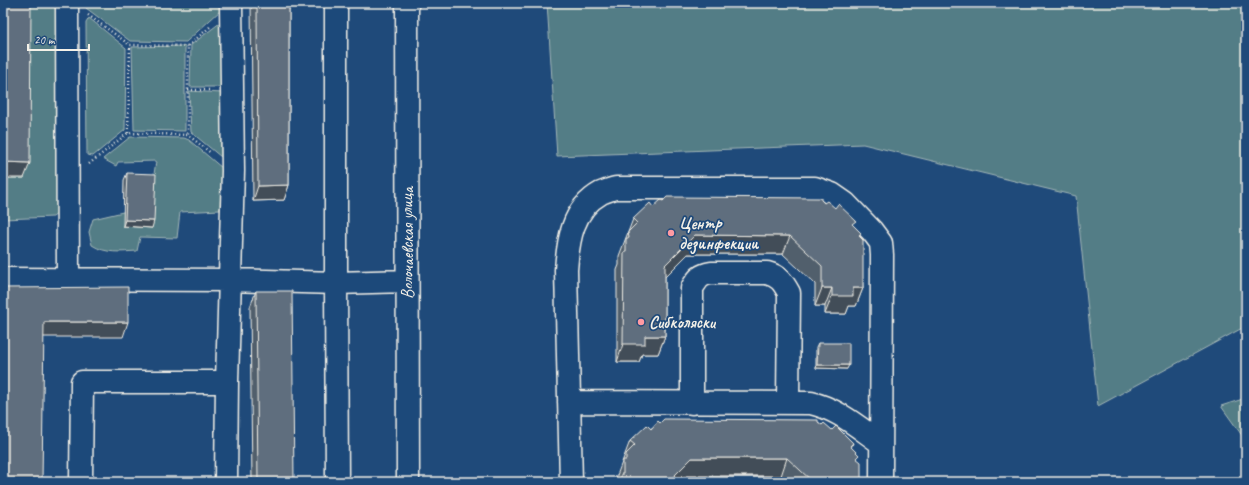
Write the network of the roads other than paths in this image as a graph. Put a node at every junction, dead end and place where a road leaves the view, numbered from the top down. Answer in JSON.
{"nodes":[{"id":1,"x":231,"y":3,"type":"edge"},
{"id":2,"x":336,"y":3,"type":"edge"},
{"id":3,"x":408,"y":3,"type":"edge"},
{"id":4,"x":75,"y":7,"type":"edge"},
{"id":5,"x":3,"y":279,"type":"edge"},
{"id":6,"x":68,"y":279,"type":"junction"},
{"id":7,"x":230,"y":280,"type":"junction"},
{"id":8,"x":407,"y":281,"type":"junction"},
{"id":9,"x":336,"y":283,"type":"junction"},
{"id":10,"x":227,"y":382,"type":"junction"},
{"id":11,"x":569,"y":402,"type":"junction"},
{"id":12,"x":692,"y":403,"type":"junction"},
{"id":13,"x":788,"y":403,"type":"junction"},
{"id":14,"x":881,"y":443,"type":"junction"},
{"id":15,"x":81,"y":482,"type":"edge"},
{"id":16,"x":226,"y":482,"type":"edge"},
{"id":17,"x":337,"y":482,"type":"edge"},
{"id":18,"x":408,"y":482,"type":"edge"},
{"id":19,"x":571,"y":482,"type":"edge"},
{"id":20,"x":881,"y":482,"type":"edge"}],
"edges":[{"from":1,"to":7,"type":"street"},
{"from":2,"to":9,"type":"street"},
{"from":3,"to":8,"type":"street","name":"Волочаевская улица"},
{"from":4,"to":6,"type":"street"},
{"from":5,"to":6,"type":"street"},
{"from":6,"to":7,"type":"street"},
{"from":7,"to":9,"type":"street"},
{"from":7,"to":10,"type":"street"},
{"from":8,"to":9,"type":"street"},
{"from":8,"to":18,"type":"street","name":"Волочаевская улица"},
{"from":9,"to":17,"type":"street"},
{"from":10,"to":15,"type":"street"},
{"from":10,"to":16,"type":"street"},
{"from":11,"to":12,"type":"street"},
{"from":11,"to":14,"type":"street"},
{"from":11,"to":19,"type":"street"},
{"from":12,"to":13,"type":"street"},
{"from":12,"to":13,"type":"street"},
{"from":13,"to":14,"type":"street"},
{"from":14,"to":20,"type":"street"}]}
